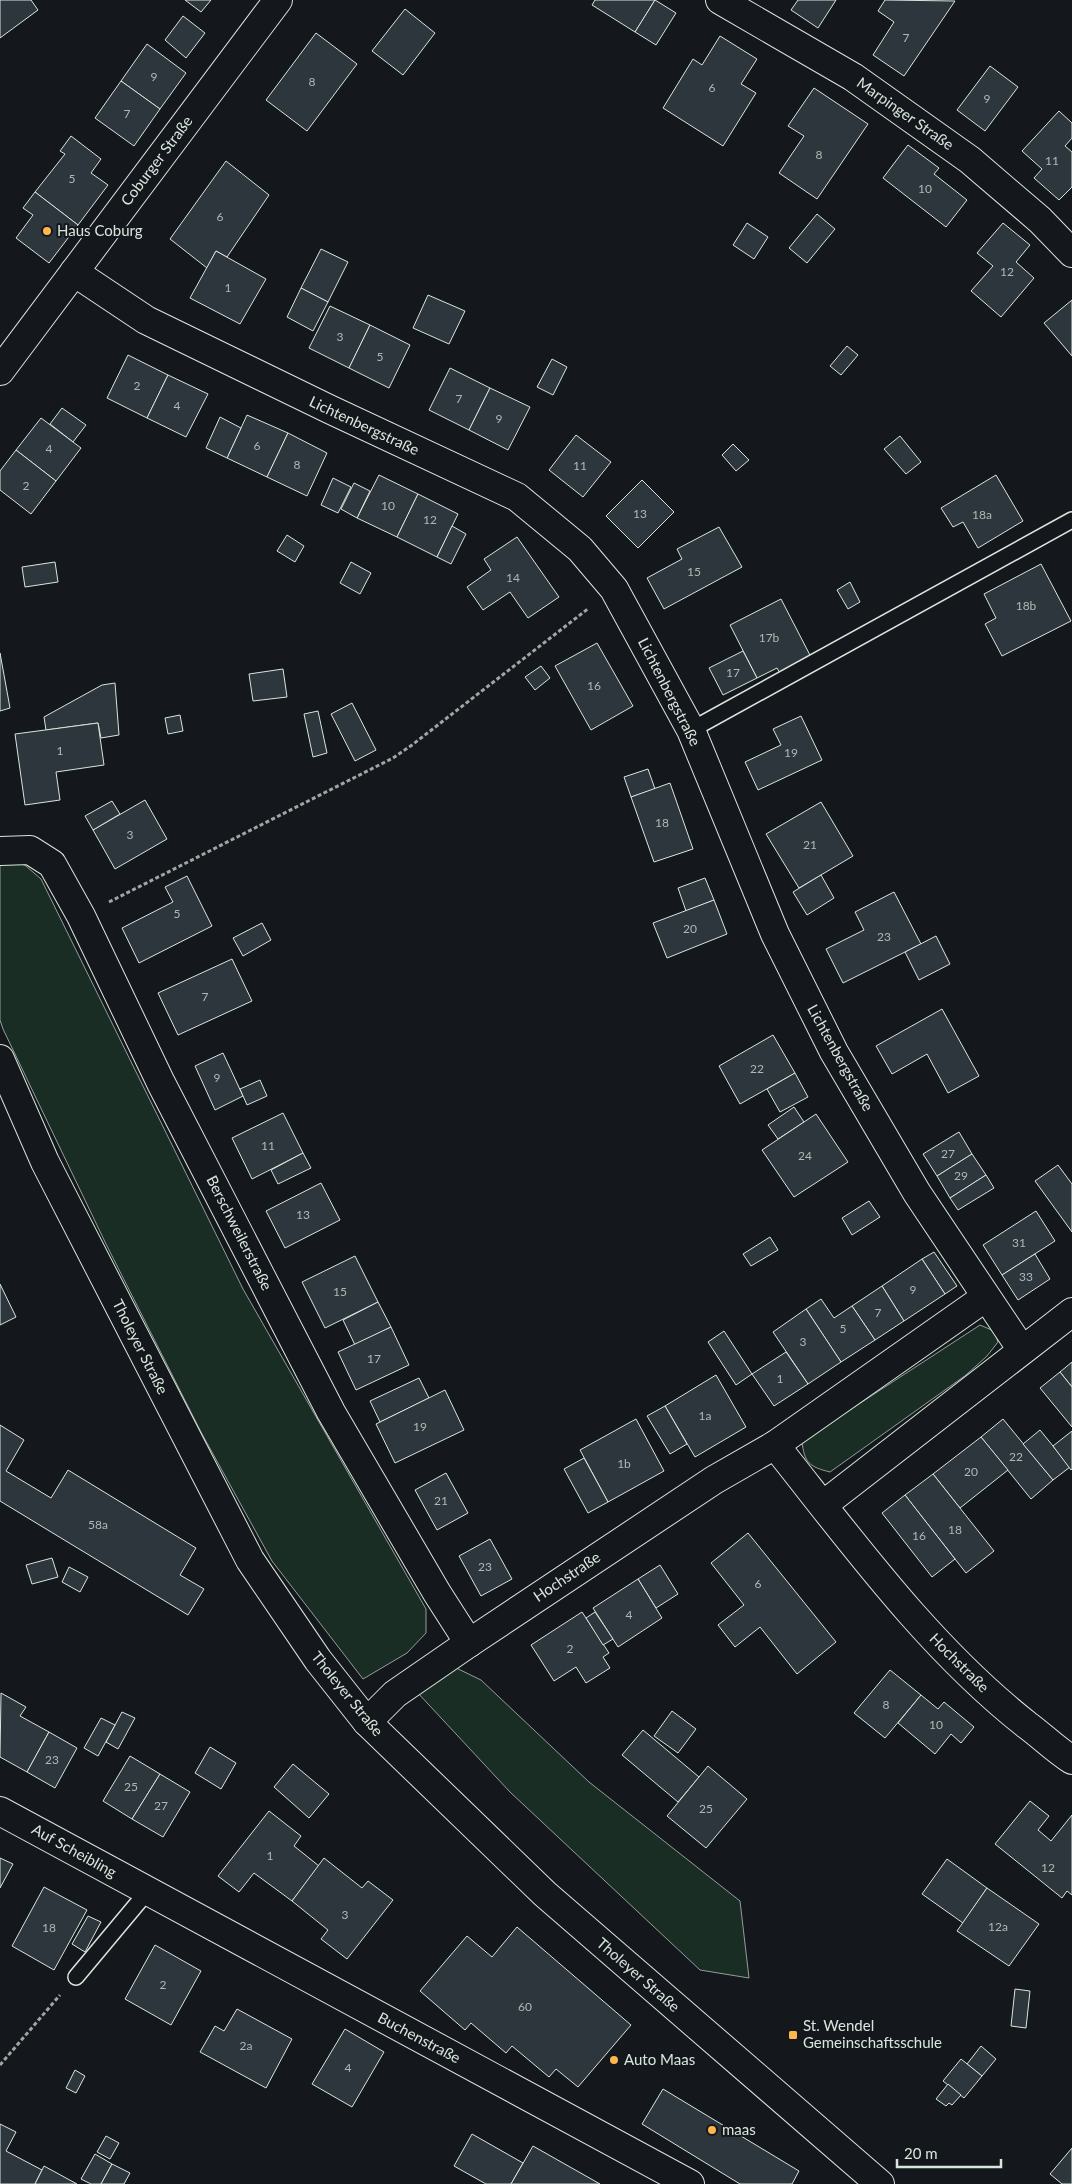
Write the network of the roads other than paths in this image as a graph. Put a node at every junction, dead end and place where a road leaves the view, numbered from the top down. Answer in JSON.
{"nodes":[{"id":1,"x":278,"y":0,"type":"edge"},
{"id":2,"x":720,"y":0,"type":"edge"},
{"id":3,"x":1072,"y":254,"type":"edge"},
{"id":4,"x":74,"y":272,"type":"junction"},
{"id":5,"x":0,"y":371,"type":"edge"},
{"id":6,"x":1072,"y":520,"type":"edge"},
{"id":7,"x":691,"y":730,"type":"junction"},
{"id":8,"x":0,"y":851,"type":"edge"},
{"id":9,"x":0,"y":1059,"type":"edge"},
{"id":10,"x":986,"y":1297,"type":"junction"},
{"id":11,"x":1072,"y":1312,"type":"edge"},
{"id":12,"x":1022,"y":1350,"type":"junction"},
{"id":13,"x":776,"y":1444,"type":"junction"},
{"id":14,"x":823,"y":1505,"type":"junction"},
{"id":15,"x":469,"y":1643,"type":"junction"},
{"id":16,"x":367,"y":1722,"type":"junction"},
{"id":17,"x":1072,"y":1760,"type":"edge"},
{"id":18,"x":0,"y":1811,"type":"edge"},
{"id":19,"x":148,"y":1892,"type":"junction"},
{"id":20,"x":76,"y":1977,"type":"road end"},
{"id":21,"x":872,"y":2181,"type":"edge"},
{"id":22,"x":690,"y":2184,"type":"edge"}],
"edges":[{"from":1,"to":4,"type":"street","name":"Coburger Straße"},
{"from":2,"to":3,"type":"street","name":"Marpinger Straße"},
{"from":4,"to":5,"type":"street","name":"Coburger Straße"},
{"from":4,"to":7,"type":"street","name":"Lichtenbergstraße"},
{"from":6,"to":7,"type":"lane"},
{"from":7,"to":10,"type":"street","name":"Lichtenbergstraße"},
{"from":8,"to":15,"type":"street","name":"Berschweilerstraße"},
{"from":9,"to":16,"type":"street","name":"Tholeyer Straße"},
{"from":10,"to":12,"type":"street","name":"Lichtenbergstraße"},
{"from":10,"to":13,"type":"street","name":"Hochstraße"},
{"from":11,"to":12,"type":"street"},
{"from":12,"to":14,"type":"street"},
{"from":13,"to":14,"type":"street","name":"Hochstraße"},
{"from":13,"to":15,"type":"street","name":"Hochstraße"},
{"from":14,"to":17,"type":"street","name":"Hochstraße"},
{"from":15,"to":16,"type":"street","name":"Hochstraße"},
{"from":16,"to":21,"type":"street","name":"Tholeyer Straße"},
{"from":18,"to":19,"type":"street","name":"Auf Scheibling"},
{"from":19,"to":20,"type":"lane"},
{"from":19,"to":22,"type":"street","name":"Buchenstraße"}]}
